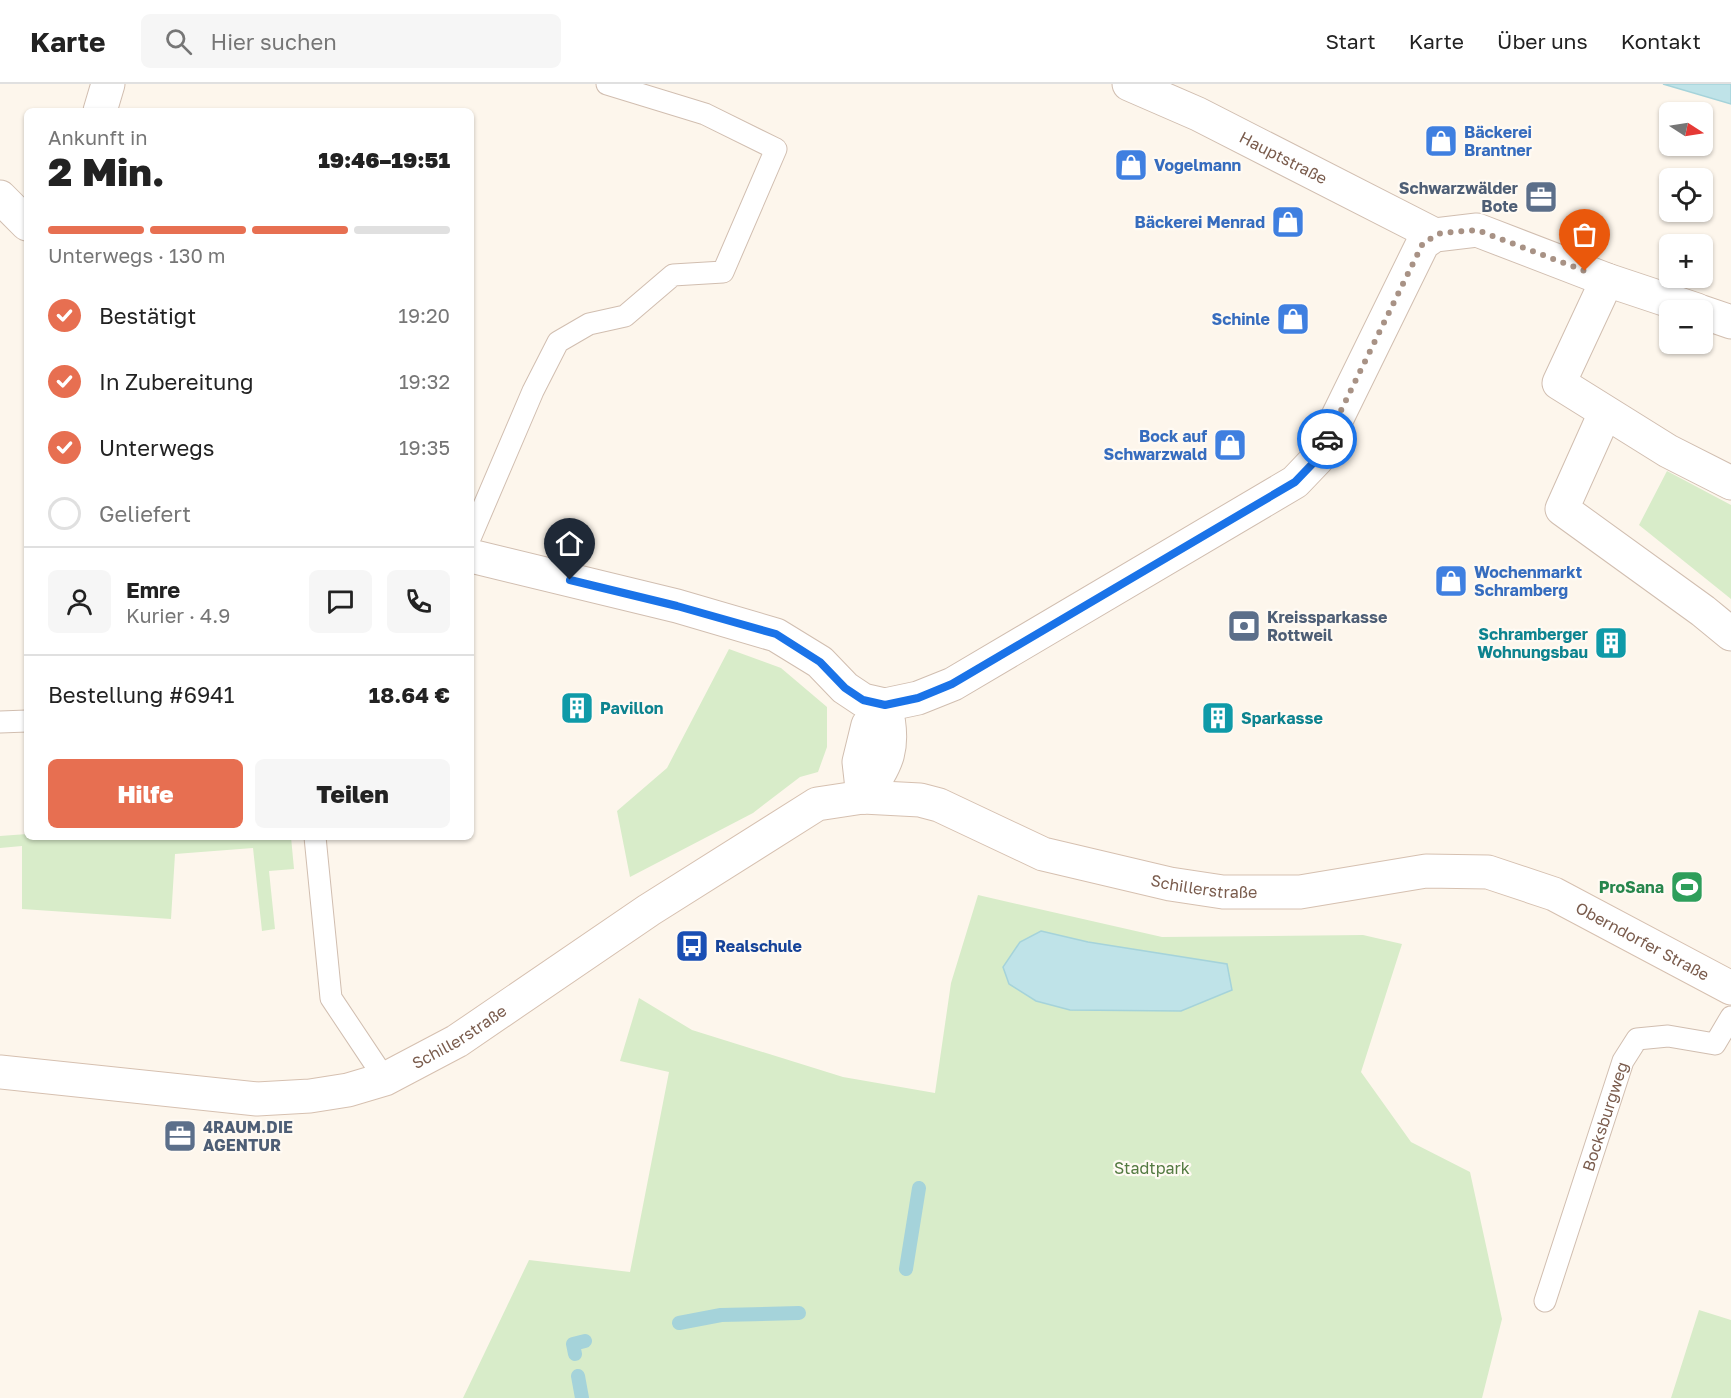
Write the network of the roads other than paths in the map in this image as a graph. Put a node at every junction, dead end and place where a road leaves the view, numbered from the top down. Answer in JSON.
{"nodes":[{"id":1,"x":108,"y":84,"type":"edge"},
{"id":2,"x":607,"y":84,"type":"edge"},
{"id":3,"x":1129,"y":84,"type":"edge"},
{"id":4,"x":101,"y":108,"type":"edge"},
{"id":5,"x":0,"y":197,"type":"edge"},
{"id":6,"x":24,"y":221,"type":"edge"},
{"id":7,"x":1435,"y":235,"type":"junction"},
{"id":8,"x":1606,"y":280,"type":"junction"},
{"id":9,"x":1667,"y":300,"type":"edge"},
{"id":10,"x":1713,"y":316,"type":"edge"},
{"id":11,"x":1731,"y":322,"type":"edge"},
{"id":12,"x":1605,"y":413,"type":"junction"},
{"id":13,"x":1731,"y":483,"type":"edge"},
{"id":14,"x":474,"y":529,"type":"edge"},
{"id":15,"x":474,"y":557,"type":"edge"},
{"id":16,"x":1731,"y":634,"type":"edge"},
{"id":17,"x":885,"y":705,"type":"junction"},
{"id":18,"x":24,"y":721,"type":"edge"},
{"id":19,"x":0,"y":722,"type":"edge"},
{"id":20,"x":862,"y":797,"type":"junction"},
{"id":21,"x":315,"y":840,"type":"edge"},
{"id":22,"x":1554,"y":894,"type":"joint"},
{"id":23,"x":1731,"y":988,"type":"edge"},
{"id":24,"x":1731,"y":1017,"type":"edge"},
{"id":25,"x":0,"y":1072,"type":"edge"},
{"id":26,"x":385,"y":1079,"type":"junction"},
{"id":27,"x":1545,"y":1301,"type":"dead end"}],
"edges":[{"from":1,"to":4,"type":"street"},
{"from":2,"to":14,"type":"lane"},
{"from":3,"to":7,"type":"street","name":"Hauptstraße"},
{"from":5,"to":6,"type":"street"},
{"from":7,"to":8,"type":"street"},
{"from":7,"to":17,"type":"street"},
{"from":8,"to":9,"type":"street"},
{"from":8,"to":12,"type":"street"},
{"from":10,"to":11,"type":"street"},
{"from":12,"to":13,"type":"street"},
{"from":12,"to":16,"type":"street"},
{"from":15,"to":17,"type":"street"},
{"from":17,"to":20,"type":"street"},
{"from":18,"to":19,"type":"lane"},
{"from":20,"to":22,"type":"street","name":"Schillerstraße"},
{"from":20,"to":26,"type":"street","name":"Schillerstraße"},
{"from":21,"to":26,"type":"lane"},
{"from":22,"to":23,"type":"street","name":"Oberndorfer Straße"},
{"from":24,"to":27,"type":"lane","name":"Bocksburgweg"},
{"from":25,"to":26,"type":"street","name":"Schillerstraße"}]}
